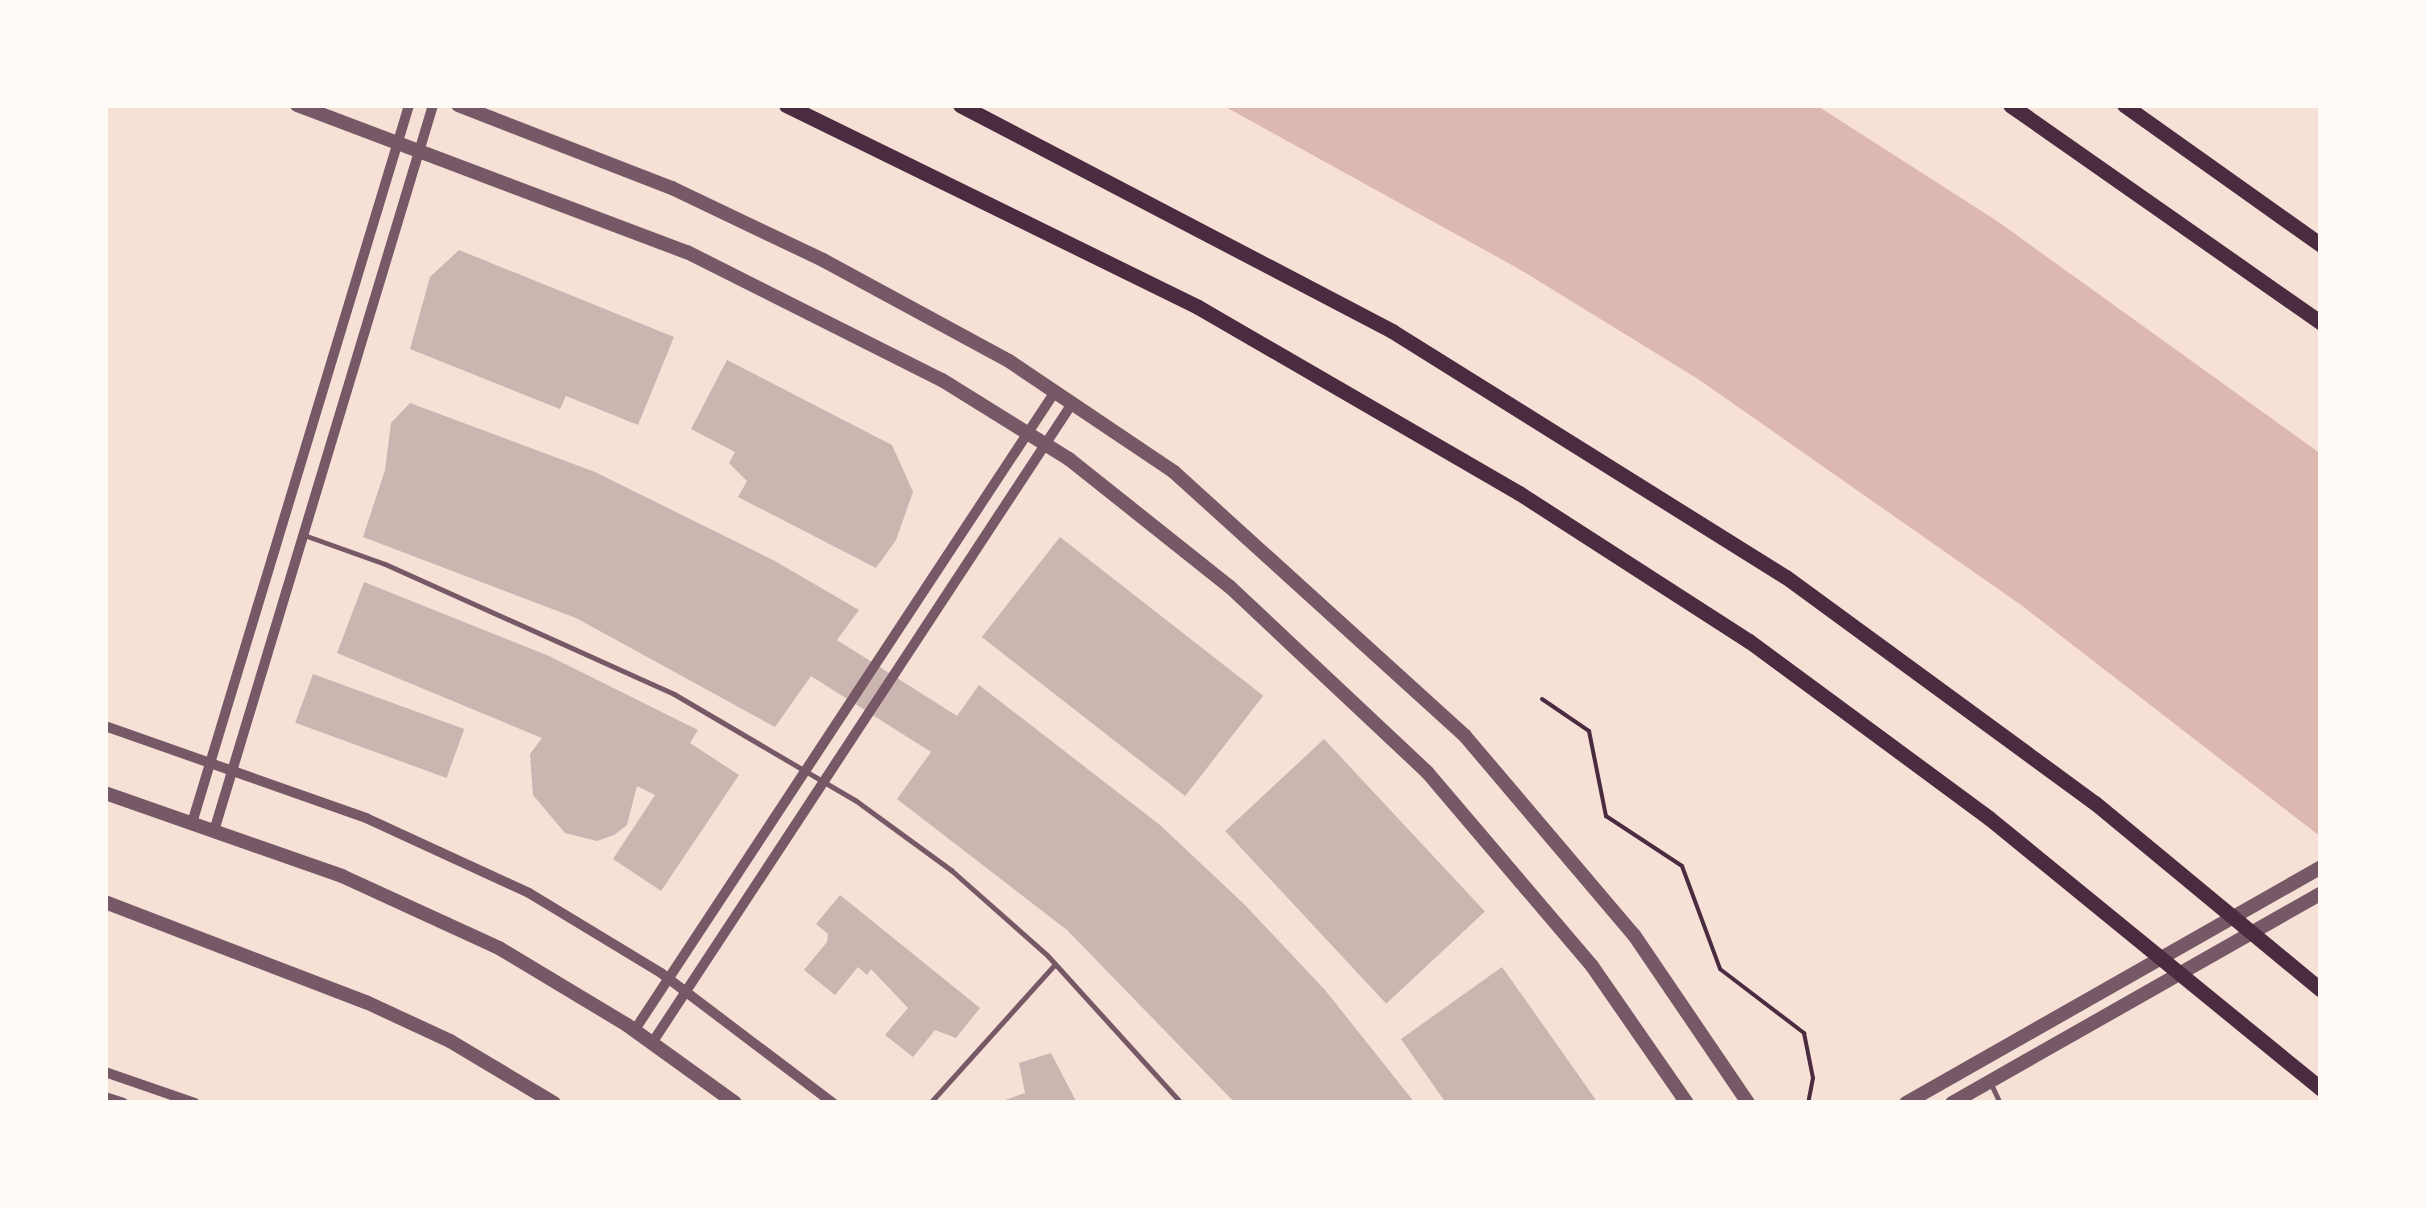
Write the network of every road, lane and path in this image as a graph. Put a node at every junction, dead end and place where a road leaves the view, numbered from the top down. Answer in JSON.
{"nodes":[{"id":1,"x":297,"y":105,"type":"edge"},
{"id":2,"x":408,"y":105,"type":"edge"},
{"id":3,"x":433,"y":105,"type":"edge"},
{"id":4,"x":458,"y":105,"type":"edge"},
{"id":5,"x":786,"y":105,"type":"edge"},
{"id":6,"x":960,"y":105,"type":"edge"},
{"id":7,"x":2010,"y":105,"type":"edge"},
{"id":8,"x":2124,"y":105,"type":"edge"},
{"id":9,"x":398,"y":142,"type":"junction"},
{"id":10,"x":420,"y":150,"type":"junction"},
{"id":11,"x":2321,"y":245,"type":"edge"},
{"id":12,"x":2321,"y":323,"type":"edge"},
{"id":13,"x":1056,"y":390,"type":"junction"},
{"id":14,"x":1073,"y":402,"type":"junction"},
{"id":15,"x":1028,"y":433,"type":"junction"},
{"id":16,"x":1045,"y":444,"type":"junction"},
{"id":17,"x":304,"y":535,"type":"junction"},
{"id":18,"x":1542,"y":699,"type":"dead end"},
{"id":19,"x":105,"y":726,"type":"edge"},
{"id":20,"x":212,"y":764,"type":"junction"},
{"id":21,"x":806,"y":770,"type":"junction"},
{"id":22,"x":232,"y":771,"type":"junction"},
{"id":23,"x":824,"y":781,"type":"junction"},
{"id":24,"x":105,"y":792,"type":"edge"},
{"id":25,"x":192,"y":823,"type":"junction"},
{"id":26,"x":214,"y":831,"type":"junction"},
{"id":27,"x":2316,"y":870,"type":"edge"},
{"id":28,"x":2321,"y":893,"type":"edge"},
{"id":29,"x":105,"y":902,"type":"edge"},
{"id":30,"x":2233,"y":917,"type":"junction"},
{"id":31,"x":2252,"y":932,"type":"junction"},
{"id":32,"x":2162,"y":957,"type":"junction"},
{"id":33,"x":1055,"y":964,"type":"junction"},
{"id":34,"x":2182,"y":972,"type":"junction"},
{"id":35,"x":669,"y":978,"type":"junction"},
{"id":36,"x":686,"y":990,"type":"junction"},
{"id":37,"x":2321,"y":990,"type":"edge"},
{"id":38,"x":634,"y":1030,"type":"junction"},
{"id":39,"x":652,"y":1042,"type":"junction"},
{"id":40,"x":105,"y":1072,"type":"edge"},
{"id":41,"x":1990,"y":1082,"type":"junction"},
{"id":42,"x":2321,"y":1089,"type":"edge"},
{"id":43,"x":105,"y":1097,"type":"edge"},
{"id":44,"x":123,"y":1103,"type":"edge"},
{"id":45,"x":195,"y":1103,"type":"edge"},
{"id":46,"x":554,"y":1103,"type":"edge"},
{"id":47,"x":735,"y":1103,"type":"edge"},
{"id":48,"x":834,"y":1103,"type":"edge"},
{"id":49,"x":930,"y":1103,"type":"edge"},
{"id":50,"x":1181,"y":1103,"type":"edge"},
{"id":51,"x":1686,"y":1103,"type":"edge"},
{"id":52,"x":1748,"y":1103,"type":"edge"},
{"id":53,"x":1808,"y":1103,"type":"edge"},
{"id":54,"x":1906,"y":1103,"type":"edge"},
{"id":55,"x":1952,"y":1103,"type":"edge"},
{"id":56,"x":2000,"y":1103,"type":"edge"}],
"edges":[{"from":1,"to":9,"type":"street"},
{"from":2,"to":9,"type":"street"},
{"from":3,"to":10,"type":"street"},
{"from":4,"to":13,"type":"street"},
{"from":5,"to":32,"type":"main road"},
{"from":6,"to":30,"type":"main road"},
{"from":7,"to":12,"type":"main road"},
{"from":8,"to":11,"type":"main road"},
{"from":9,"to":10,"type":"street"},
{"from":9,"to":20,"type":"street"},
{"from":10,"to":15,"type":"street"},
{"from":10,"to":17,"type":"street"},
{"from":13,"to":14,"type":"street"},
{"from":13,"to":15,"type":"street"},
{"from":14,"to":16,"type":"street"},
{"from":14,"to":52,"type":"street"},
{"from":15,"to":16,"type":"street"},
{"from":15,"to":21,"type":"street"},
{"from":16,"to":23,"type":"street"},
{"from":16,"to":51,"type":"street"},
{"from":17,"to":21,"type":"lane"},
{"from":17,"to":22,"type":"street"},
{"from":18,"to":53,"type":"path"},
{"from":19,"to":20,"type":"street"},
{"from":20,"to":22,"type":"street"},
{"from":20,"to":25,"type":"street"},
{"from":21,"to":23,"type":"lane"},
{"from":21,"to":35,"type":"street"},
{"from":22,"to":26,"type":"street"},
{"from":22,"to":35,"type":"street"},
{"from":23,"to":33,"type":"lane"},
{"from":23,"to":36,"type":"street"},
{"from":24,"to":25,"type":"street"},
{"from":25,"to":26,"type":"street"},
{"from":26,"to":38,"type":"street"},
{"from":27,"to":30,"type":"street"},
{"from":28,"to":31,"type":"street"},
{"from":29,"to":46,"type":"street"},
{"from":30,"to":31,"type":"main road"},
{"from":30,"to":32,"type":"street"},
{"from":31,"to":34,"type":"street"},
{"from":31,"to":37,"type":"main road"},
{"from":32,"to":34,"type":"main road"},
{"from":32,"to":54,"type":"street"},
{"from":33,"to":49,"type":"lane"},
{"from":33,"to":50,"type":"lane"},
{"from":34,"to":41,"type":"street"},
{"from":34,"to":42,"type":"main road"},
{"from":35,"to":36,"type":"street"},
{"from":35,"to":38,"type":"street"},
{"from":36,"to":39,"type":"street"},
{"from":36,"to":48,"type":"street"},
{"from":38,"to":39,"type":"street"},
{"from":39,"to":47,"type":"street"},
{"from":40,"to":45,"type":"street"},
{"from":41,"to":55,"type":"street"},
{"from":41,"to":56,"type":"lane"},
{"from":43,"to":44,"type":"street"}]}
